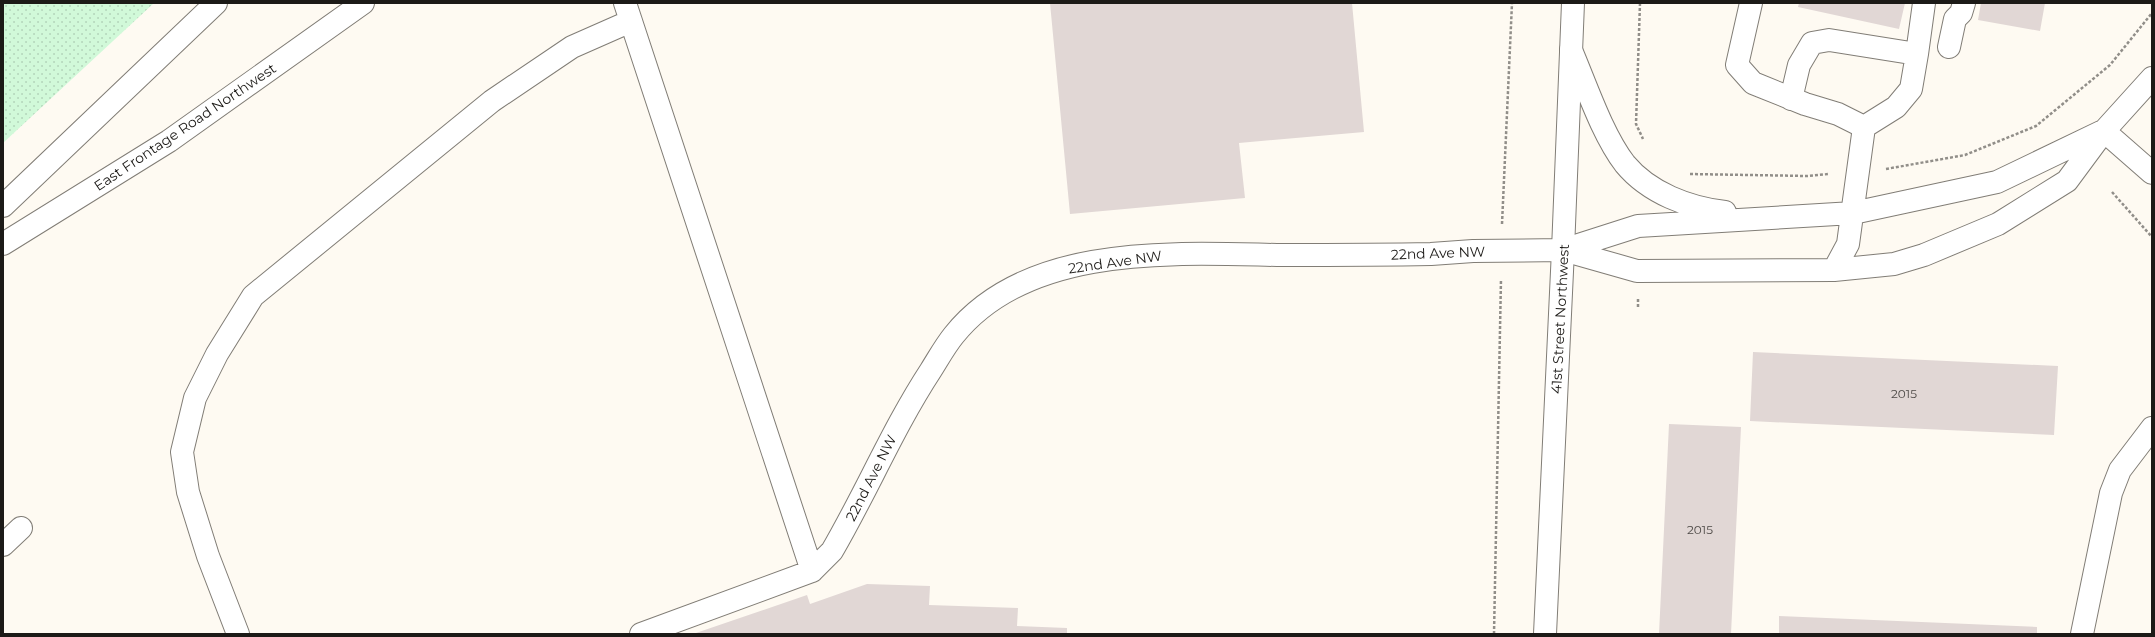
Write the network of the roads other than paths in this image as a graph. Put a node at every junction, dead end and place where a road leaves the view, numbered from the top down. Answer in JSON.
{"nodes":[{"id":1,"x":216,"y":3,"type":"edge"},
{"id":2,"x":362,"y":3,"type":"edge"},
{"id":3,"x":1573,"y":3,"type":"edge"},
{"id":4,"x":1751,"y":3,"type":"edge"},
{"id":5,"x":1924,"y":3,"type":"edge"},
{"id":6,"x":1964,"y":3,"type":"edge"},
{"id":7,"x":628,"y":12,"type":"edge"},
{"id":8,"x":1949,"y":47,"type":"dead end"},
{"id":9,"x":1571,"y":50,"type":"junction"},
{"id":10,"x":1917,"y":54,"type":"junction"},
{"id":11,"x":2152,"y":78,"type":"edge"},
{"id":12,"x":1791,"y":99,"type":"junction"},
{"id":13,"x":1864,"y":127,"type":"junction"},
{"id":14,"x":2104,"y":131,"type":"junction"},
{"id":15,"x":2152,"y":173,"type":"edge"},
{"id":16,"x":3,"y":206,"type":"edge"},
{"id":17,"x":1853,"y":214,"type":"junction"},
{"id":18,"x":1778,"y":218,"type":"junction"},
{"id":19,"x":3,"y":244,"type":"edge"},
{"id":20,"x":1563,"y":250,"type":"junction"},
{"id":21,"x":1834,"y":270,"type":"junction"},
{"id":22,"x":2152,"y":428,"type":"edge"},
{"id":23,"x":21,"y":528,"type":"dead end"},
{"id":24,"x":3,"y":545,"type":"edge"},
{"id":25,"x":812,"y":571,"type":"junction"},
{"id":26,"x":238,"y":634,"type":"edge"},
{"id":27,"x":640,"y":634,"type":"edge"},
{"id":28,"x":1545,"y":634,"type":"edge"},
{"id":29,"x":2082,"y":634,"type":"edge"}],
"edges":[{"from":1,"to":16,"type":"main road"},
{"from":2,"to":19,"type":"main road","name":"East Frontage Road Northwest"},
{"from":3,"to":9,"type":"main road","name":"41st Street Northwest"},
{"from":4,"to":12,"type":"main road"},
{"from":5,"to":10,"type":"main road"},
{"from":6,"to":8,"type":"main road"},
{"from":7,"to":25,"type":"main road"},
{"from":7,"to":26,"type":"main road"},
{"from":9,"to":18,"type":"main road"},
{"from":9,"to":20,"type":"main road","name":"41st Street Northwest"},
{"from":10,"to":12,"type":"main road"},
{"from":10,"to":13,"type":"main road"},
{"from":11,"to":14,"type":"main road"},
{"from":12,"to":13,"type":"main road"},
{"from":13,"to":17,"type":"main road"},
{"from":14,"to":15,"type":"main road"},
{"from":14,"to":17,"type":"main road"},
{"from":14,"to":21,"type":"main road"},
{"from":17,"to":18,"type":"main road"},
{"from":17,"to":21,"type":"main road"},
{"from":18,"to":20,"type":"main road"},
{"from":20,"to":21,"type":"main road"},
{"from":20,"to":25,"type":"main road","name":"22nd Ave NW"},
{"from":20,"to":28,"type":"main road","name":"41st Street Northwest"},
{"from":22,"to":29,"type":"main road"},
{"from":23,"to":24,"type":"main road"},
{"from":25,"to":27,"type":"main road","name":"22nd Ave NW"}]}
